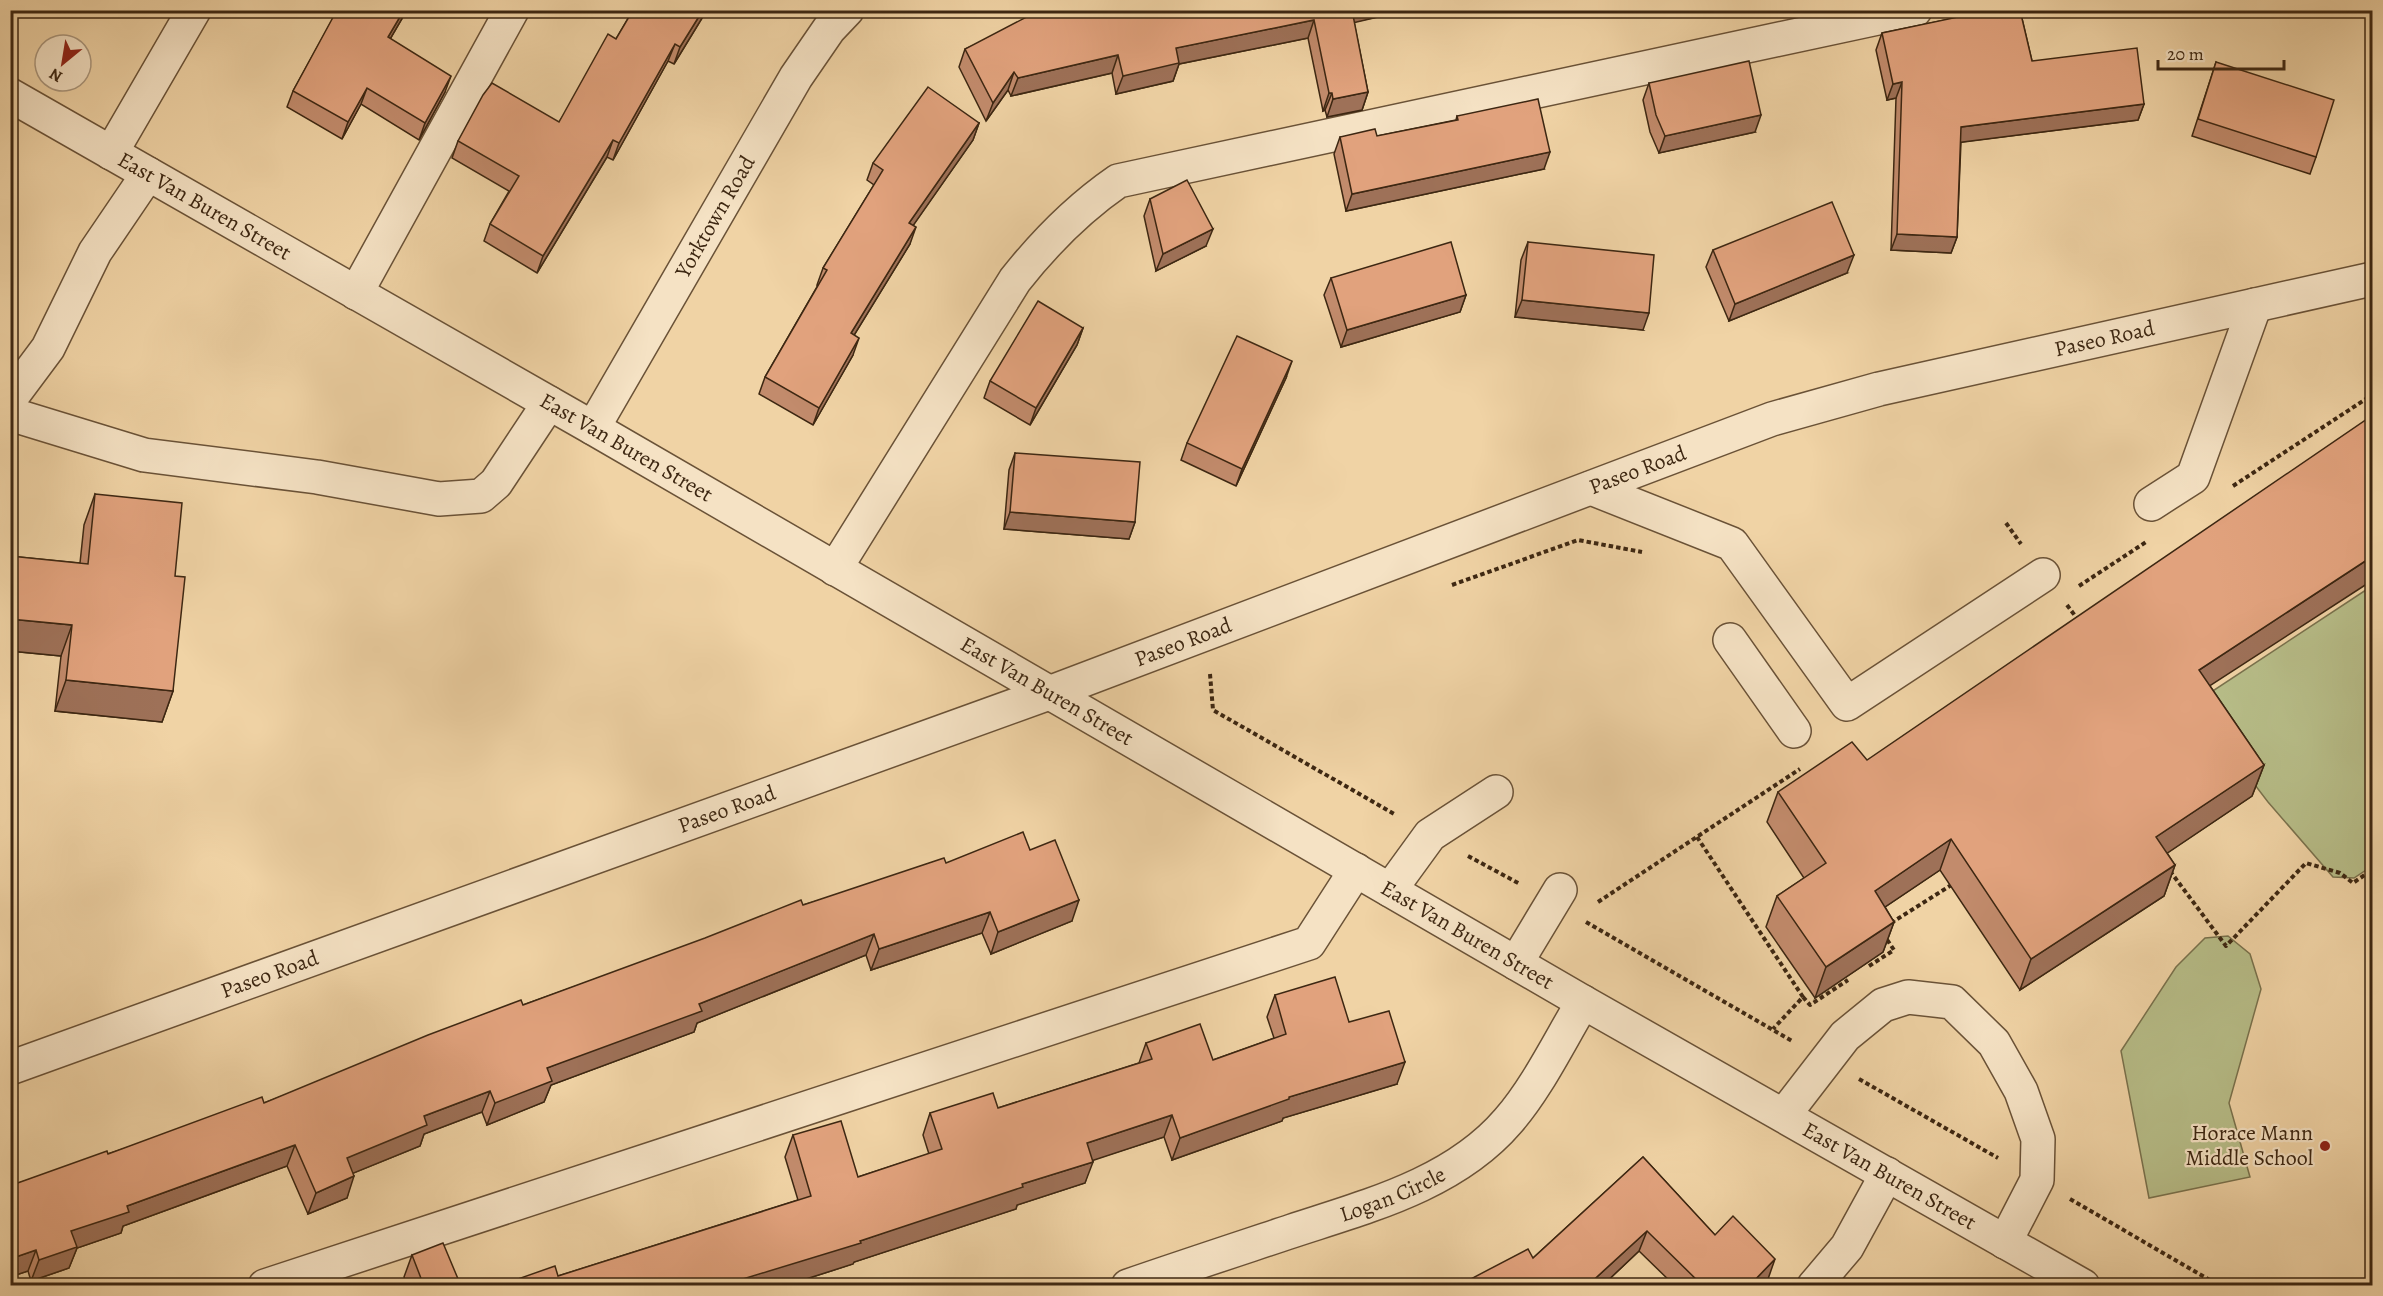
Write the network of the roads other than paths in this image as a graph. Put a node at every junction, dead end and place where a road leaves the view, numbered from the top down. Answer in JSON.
{"nodes":[{"id":1,"x":194,"y":10,"type":"edge"},
{"id":2,"x":512,"y":10,"type":"edge"},
{"id":3,"x":847,"y":10,"type":"edge"},
{"id":4,"x":1914,"y":10,"type":"edge"},
{"id":5,"x":10,"y":95,"type":"edge"},
{"id":6,"x":111,"y":153,"type":"junction"},
{"id":7,"x":148,"y":174,"type":"junction"},
{"id":8,"x":2373,"y":279,"type":"edge"},
{"id":9,"x":356,"y":293,"type":"junction"},
{"id":10,"x":2255,"y":305,"type":"junction"},
{"id":11,"x":10,"y":399,"type":"edge"},
{"id":12,"x":549,"y":403,"type":"junction"},
{"id":13,"x":10,"y":414,"type":"edge"},
{"id":14,"x":593,"y":428,"type":"junction"},
{"id":15,"x":1591,"y":488,"type":"junction"},
{"id":16,"x":2151,"y":504,"type":"dead end"},
{"id":17,"x":835,"y":569,"type":"junction"},
{"id":18,"x":2043,"y":575,"type":"dead end"},
{"id":19,"x":1730,"y":640,"type":"dead end"},
{"id":20,"x":1049,"y":693,"type":"junction"},
{"id":21,"x":1794,"y":731,"type":"dead end"},
{"id":22,"x":1496,"y":792,"type":"dead end"},
{"id":23,"x":1356,"y":870,"type":"junction"},
{"id":24,"x":1390,"y":890,"type":"junction"},
{"id":25,"x":1557,"y":896,"type":"road end"},
{"id":26,"x":1516,"y":963,"type":"junction"},
{"id":27,"x":1583,"y":1002,"type":"junction"},
{"id":28,"x":10,"y":1068,"type":"edge"},
{"id":29,"x":1784,"y":1115,"type":"junction"},
{"id":30,"x":1887,"y":1174,"type":"junction"},
{"id":31,"x":2005,"y":1242,"type":"junction"},
{"id":32,"x":265,"y":1286,"type":"edge"},
{"id":33,"x":1128,"y":1286,"type":"edge"},
{"id":34,"x":1814,"y":1286,"type":"edge"},
{"id":35,"x":2083,"y":1286,"type":"edge"}],
"edges":[{"from":1,"to":6,"type":"street"},
{"from":2,"to":9,"type":"street"},
{"from":3,"to":14,"type":"street","name":"Yorktown Road"},
{"from":4,"to":17,"type":"street"},
{"from":5,"to":6,"type":"street","name":"East Van Buren Street"},
{"from":6,"to":7,"type":"street","name":"East Van Buren Street"},
{"from":7,"to":9,"type":"street","name":"East Van Buren Street"},
{"from":7,"to":11,"type":"street"},
{"from":8,"to":10,"type":"street","name":"Paseo Road"},
{"from":9,"to":12,"type":"street","name":"East Van Buren Street"},
{"from":10,"to":15,"type":"street","name":"Paseo Road"},
{"from":10,"to":16,"type":"street"},
{"from":12,"to":13,"type":"street"},
{"from":12,"to":14,"type":"street","name":"East Van Buren Street"},
{"from":14,"to":17,"type":"street","name":"East Van Buren Street"},
{"from":15,"to":18,"type":"street"},
{"from":15,"to":20,"type":"street","name":"Paseo Road"},
{"from":17,"to":20,"type":"street","name":"East Van Buren Street"},
{"from":19,"to":21,"type":"street"},
{"from":20,"to":23,"type":"street","name":"East Van Buren Street"},
{"from":20,"to":28,"type":"street","name":"Paseo Road"},
{"from":22,"to":24,"type":"street"},
{"from":23,"to":24,"type":"street","name":"East Van Buren Street"},
{"from":23,"to":32,"type":"street"},
{"from":24,"to":26,"type":"street","name":"East Van Buren Street"},
{"from":25,"to":26,"type":"street"},
{"from":26,"to":27,"type":"street","name":"East Van Buren Street"},
{"from":27,"to":29,"type":"street","name":"East Van Buren Street"},
{"from":27,"to":33,"type":"street","name":"Logan Circle"},
{"from":29,"to":30,"type":"street","name":"East Van Buren Street"},
{"from":29,"to":31,"type":"street"},
{"from":30,"to":31,"type":"street","name":"East Van Buren Street"},
{"from":30,"to":34,"type":"street"},
{"from":31,"to":35,"type":"street","name":"East Van Buren Street"}]}
